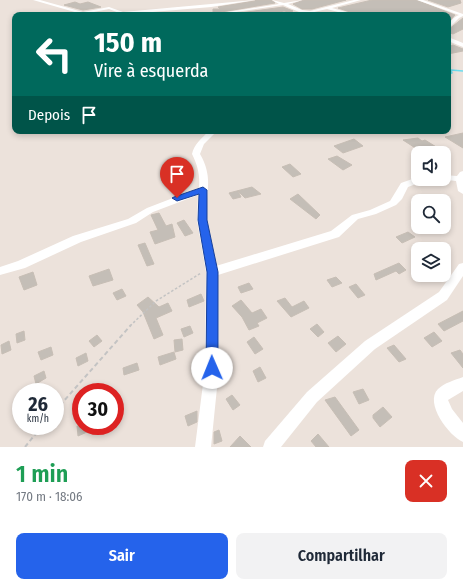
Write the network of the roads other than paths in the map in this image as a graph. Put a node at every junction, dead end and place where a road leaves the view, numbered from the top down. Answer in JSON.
{"nodes":[{"id":1,"x":35,"y":0,"type":"edge"},
{"id":2,"x":253,"y":0,"type":"edge"},
{"id":3,"x":274,"y":0,"type":"edge"},
{"id":4,"x":301,"y":0,"type":"edge"},
{"id":5,"x":359,"y":0,"type":"edge"},
{"id":6,"x":419,"y":0,"type":"edge"},
{"id":7,"x":204,"y":1,"type":"edge"},
{"id":8,"x":236,"y":1,"type":"edge"},
{"id":9,"x":106,"y":3,"type":"dead end"},
{"id":10,"x":286,"y":4,"type":"junction"},
{"id":11,"x":212,"y":6,"type":"junction"},
{"id":12,"x":109,"y":8,"type":"junction"},
{"id":13,"x":327,"y":8,"type":"junction"},
{"id":14,"x":79,"y":12,"type":"edge"},
{"id":15,"x":88,"y":12,"type":"edge"},
{"id":16,"x":120,"y":12,"type":"edge"},
{"id":17,"x":148,"y":12,"type":"edge"},
{"id":18,"x":221,"y":12,"type":"edge"},
{"id":19,"x":236,"y":12,"type":"edge"},
{"id":20,"x":342,"y":12,"type":"edge"},
{"id":21,"x":463,"y":15,"type":"edge"},
{"id":22,"x":451,"y":24,"type":"edge"},
{"id":23,"x":451,"y":40,"type":"edge"},
{"id":24,"x":463,"y":45,"type":"edge"},
{"id":25,"x":210,"y":134,"type":"edge"},
{"id":26,"x":461,"y":176,"type":"edge"},
{"id":27,"x":451,"y":177,"type":"edge"},
{"id":28,"x":411,"y":183,"type":"edge"},
{"id":29,"x":203,"y":190,"type":"junction"},
{"id":30,"x":463,"y":191,"type":"edge"},
{"id":31,"x":211,"y":267,"type":"junction"},
{"id":32,"x":463,"y":267,"type":"edge"},
{"id":33,"x":0,"y":271,"type":"edge"},
{"id":34,"x":463,"y":384,"type":"edge"},
{"id":35,"x":463,"y":434,"type":"edge"},
{"id":36,"x":203,"y":447,"type":"edge"},
{"id":37,"x":271,"y":447,"type":"edge"}],
"edges":[{"from":1,"to":14,"type":"street"},
{"from":2,"to":8,"type":"street"},
{"from":3,"to":10,"type":"street"},
{"from":4,"to":10,"type":"street"},
{"from":5,"to":13,"type":"street"},
{"from":6,"to":21,"type":"street"},
{"from":7,"to":11,"type":"street"},
{"from":8,"to":11,"type":"street"},
{"from":9,"to":12,"type":"street"},
{"from":10,"to":13,"type":"street"},
{"from":10,"to":19,"type":"street"},
{"from":11,"to":17,"type":"street"},
{"from":11,"to":18,"type":"street"},
{"from":12,"to":15,"type":"street"},
{"from":12,"to":16,"type":"street"},
{"from":13,"to":20,"type":"street"},
{"from":21,"to":22,"type":"street"},
{"from":23,"to":24,"type":"street"},
{"from":25,"to":29,"type":"street"},
{"from":26,"to":27,"type":"street"},
{"from":26,"to":30,"type":"street"},
{"from":28,"to":31,"type":"street"},
{"from":29,"to":31,"type":"street"},
{"from":29,"to":33,"type":"street"},
{"from":31,"to":36,"type":"street"},
{"from":32,"to":37,"type":"street"},
{"from":34,"to":35,"type":"street"}]}
